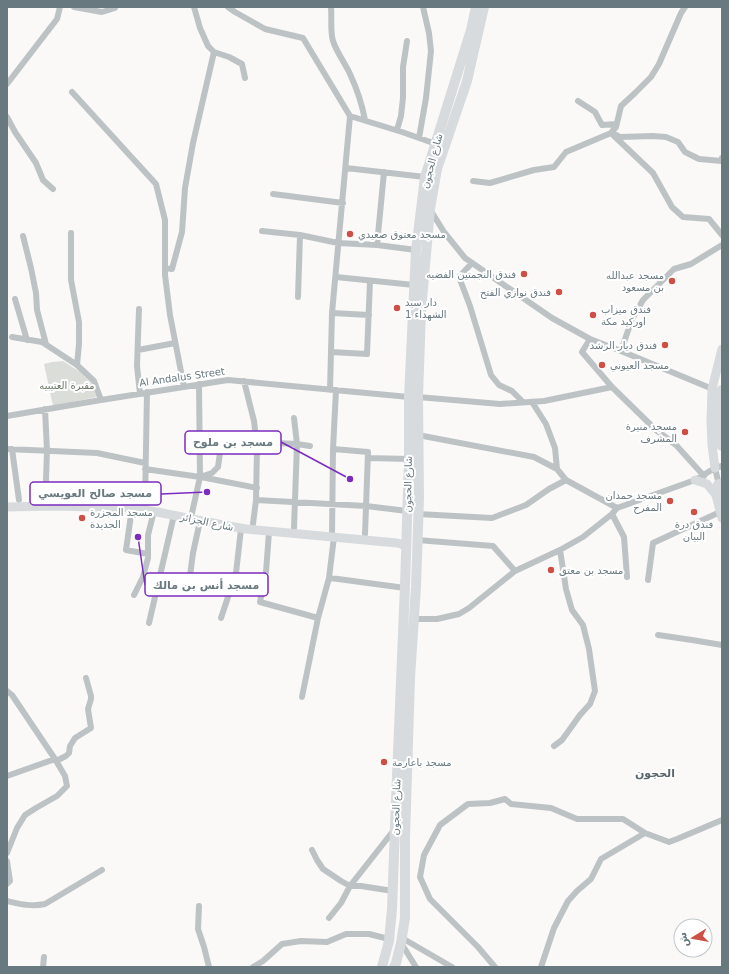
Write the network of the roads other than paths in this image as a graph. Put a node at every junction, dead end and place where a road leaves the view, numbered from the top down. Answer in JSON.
{"nodes":[{"id":1,"x":60,"y":7,"type":"edge"},
{"id":2,"x":74,"y":7,"type":"edge"},
{"id":3,"x":115,"y":7,"type":"edge"},
{"id":4,"x":194,"y":7,"type":"edge"},
{"id":5,"x":228,"y":7,"type":"edge"},
{"id":6,"x":331,"y":7,"type":"edge"},
{"id":7,"x":423,"y":7,"type":"edge"},
{"id":8,"x":476,"y":7,"type":"edge"},
{"id":9,"x":484,"y":7,"type":"edge"},
{"id":10,"x":685,"y":7,"type":"edge"},
{"id":11,"x":407,"y":41,"type":"dead end"},
{"id":12,"x":214,"y":52,"type":"junction"},
{"id":13,"x":245,"y":78,"type":"dead end"},
{"id":14,"x":7,"y":84,"type":"edge"},
{"id":15,"x":72,"y":92,"type":"dead end"},
{"id":16,"x":578,"y":101,"type":"dead end"},
{"id":17,"x":350,"y":116,"type":"junction"},
{"id":18,"x":7,"y":117,"type":"edge"},
{"id":19,"x":365,"y":120,"type":"junction"},
{"id":20,"x":616,"y":124,"type":"junction"},
{"id":21,"x":397,"y":130,"type":"junction"},
{"id":22,"x":611,"y":133,"type":"junction"},
{"id":23,"x":419,"y":138,"type":"junction"},
{"id":24,"x":436,"y":144,"type":"junction"},
{"id":25,"x":722,"y":158,"type":"edge"},
{"id":26,"x":346,"y":168,"type":"junction"},
{"id":27,"x":384,"y":172,"type":"junction"},
{"id":28,"x":425,"y":177,"type":"junction"},
{"id":29,"x":473,"y":181,"type":"dead end"},
{"id":30,"x":53,"y":189,"type":"dead end"},
{"id":31,"x":273,"y":194,"type":"dead end"},
{"id":32,"x":342,"y":203,"type":"junction"},
{"id":33,"x":430,"y":209,"type":"junction"},
{"id":34,"x":262,"y":231,"type":"dead end"},
{"id":35,"x":71,"y":233,"type":"dead end"},
{"id":36,"x":300,"y":235,"type":"junction"},
{"id":37,"x":722,"y":235,"type":"edge"},
{"id":38,"x":23,"y":236,"type":"dead end"},
{"id":39,"x":338,"y":243,"type":"junction"},
{"id":40,"x":377,"y":245,"type":"junction"},
{"id":41,"x":722,"y":245,"type":"edge"},
{"id":42,"x":416,"y":250,"type":"junction"},
{"id":43,"x":472,"y":263,"type":"junction"},
{"id":44,"x":165,"y":268,"type":"junction"},
{"id":45,"x":336,"y":277,"type":"junction"},
{"id":46,"x":370,"y":281,"type":"junction"},
{"id":47,"x":414,"y":285,"type":"junction"},
{"id":48,"x":298,"y":297,"type":"dead end"},
{"id":49,"x":15,"y":299,"type":"dead end"},
{"id":50,"x":139,"y":309,"type":"dead end"},
{"id":51,"x":332,"y":313,"type":"junction"},
{"id":52,"x":369,"y":315,"type":"junction"},
{"id":53,"x":12,"y":337,"type":"dead end"},
{"id":54,"x":590,"y":339,"type":"junction"},
{"id":55,"x":27,"y":340,"type":"junction"},
{"id":56,"x":176,"y":343,"type":"junction"},
{"id":57,"x":46,"y":344,"type":"junction"},
{"id":58,"x":722,"y":348,"type":"edge"},
{"id":59,"x":138,"y":350,"type":"junction"},
{"id":60,"x":621,"y":351,"type":"junction"},
{"id":61,"x":331,"y":352,"type":"junction"},
{"id":62,"x":77,"y":364,"type":"junction"},
{"id":63,"x":244,"y":382,"type":"junction"},
{"id":64,"x":198,"y":384,"type":"junction"},
{"id":65,"x":184,"y":387,"type":"junction"},
{"id":66,"x":612,"y":387,"type":"junction"},
{"id":67,"x":333,"y":390,"type":"junction"},
{"id":68,"x":719,"y":391,"type":"edge"},
{"id":69,"x":147,"y":392,"type":"junction"},
{"id":70,"x":140,"y":394,"type":"junction"},
{"id":71,"x":414,"y":397,"type":"junction"},
{"id":72,"x":101,"y":400,"type":"junction"},
{"id":73,"x":523,"y":402,"type":"junction"},
{"id":74,"x":532,"y":402,"type":"junction"},
{"id":75,"x":45,"y":410,"type":"junction"},
{"id":76,"x":7,"y":416,"type":"edge"},
{"id":77,"x":294,"y":418,"type":"dead end"},
{"id":78,"x":418,"y":435,"type":"junction"},
{"id":79,"x":256,"y":442,"type":"junction"},
{"id":80,"x":298,"y":444,"type":"junction"},
{"id":81,"x":722,"y":445,"type":"edge"},
{"id":82,"x":310,"y":446,"type":"dead end"},
{"id":83,"x":10,"y":449,"type":"edge"},
{"id":84,"x":333,"y":449,"type":"junction"},
{"id":85,"x":47,"y":451,"type":"junction"},
{"id":86,"x":368,"y":458,"type":"junction"},
{"id":87,"x":409,"y":459,"type":"junction"},
{"id":88,"x":145,"y":466,"type":"junction"},
{"id":89,"x":719,"y":467,"type":"edge"},
{"id":90,"x":557,"y":469,"type":"junction"},
{"id":91,"x":704,"y":476,"type":"junction"},
{"id":92,"x":200,"y":477,"type":"junction"},
{"id":93,"x":566,"y":480,"type":"junction"},
{"id":94,"x":695,"y":480,"type":"junction"},
{"id":95,"x":256,"y":488,"type":"junction"},
{"id":96,"x":719,"y":492,"type":"edge"},
{"id":97,"x":19,"y":500,"type":"junction"},
{"id":98,"x":48,"y":500,"type":"junction"},
{"id":99,"x":256,"y":500,"type":"junction"},
{"id":100,"x":7,"y":501,"type":"edge"},
{"id":101,"x":294,"y":502,"type":"junction"},
{"id":102,"x":145,"y":504,"type":"junction"},
{"id":103,"x":333,"y":504,"type":"junction"},
{"id":104,"x":366,"y":506,"type":"junction"},
{"id":105,"x":7,"y":507,"type":"edge"},
{"id":106,"x":132,"y":508,"type":"junction"},
{"id":107,"x":617,"y":508,"type":"junction"},
{"id":108,"x":154,"y":511,"type":"junction"},
{"id":109,"x":407,"y":511,"type":"junction"},
{"id":110,"x":192,"y":513,"type":"junction"},
{"id":111,"x":418,"y":514,"type":"junction"},
{"id":112,"x":612,"y":514,"type":"junction"},
{"id":113,"x":174,"y":515,"type":"junction"},
{"id":114,"x":721,"y":515,"type":"edge"},
{"id":115,"x":200,"y":521,"type":"junction"},
{"id":116,"x":253,"y":524,"type":"junction"},
{"id":117,"x":294,"y":528,"type":"junction"},
{"id":118,"x":242,"y":529,"type":"junction"},
{"id":119,"x":269,"y":532,"type":"junction"},
{"id":120,"x":365,"y":534,"type":"junction"},
{"id":121,"x":333,"y":535,"type":"junction"},
{"id":122,"x":406,"y":535,"type":"junction"},
{"id":123,"x":418,"y":540,"type":"junction"},
{"id":124,"x":406,"y":547,"type":"junction"},
{"id":125,"x":560,"y":550,"type":"junction"},
{"id":126,"x":148,"y":554,"type":"junction"},
{"id":127,"x":515,"y":571,"type":"junction"},
{"id":128,"x":626,"y":577,"type":"dead end"},
{"id":129,"x":328,"y":578,"type":"junction"},
{"id":130,"x":648,"y":580,"type":"dead end"},
{"id":131,"x":405,"y":588,"type":"junction"},
{"id":132,"x":188,"y":591,"type":"dead end"},
{"id":133,"x":134,"y":595,"type":"dead end"},
{"id":134,"x":221,"y":618,"type":"dead end"},
{"id":135,"x":318,"y":618,"type":"junction"},
{"id":136,"x":414,"y":619,"type":"junction"},
{"id":137,"x":149,"y":623,"type":"dead end"},
{"id":138,"x":658,"y":635,"type":"dead end"},
{"id":139,"x":722,"y":645,"type":"edge"},
{"id":140,"x":86,"y":678,"type":"dead end"},
{"id":141,"x":7,"y":691,"type":"edge"},
{"id":142,"x":302,"y":697,"type":"dead end"},
{"id":143,"x":554,"y":746,"type":"dead end"},
{"id":144,"x":56,"y":760,"type":"junction"},
{"id":145,"x":7,"y":776,"type":"edge"},
{"id":146,"x":722,"y":820,"type":"edge"},
{"id":147,"x":395,"y":829,"type":"junction"},
{"id":148,"x":645,"y":832,"type":"junction"},
{"id":149,"x":312,"y":850,"type":"dead end"},
{"id":150,"x":7,"y":853,"type":"edge"},
{"id":151,"x":7,"y":862,"type":"edge"},
{"id":152,"x":102,"y":870,"type":"dead end"},
{"id":153,"x":7,"y":884,"type":"edge"},
{"id":154,"x":350,"y":886,"type":"junction"},
{"id":155,"x":393,"y":891,"type":"junction"},
{"id":156,"x":7,"y":901,"type":"edge"},
{"id":157,"x":198,"y":906,"type":"dead end"},
{"id":158,"x":329,"y":918,"type":"dead end"},
{"id":159,"x":389,"y":939,"type":"junction"},
{"id":160,"x":401,"y":941,"type":"junction"},
{"id":161,"x":44,"y":957,"type":"dead end"},
{"id":162,"x":395,"y":966,"type":"edge"},
{"id":163,"x":43,"y":967,"type":"edge"},
{"id":164,"x":209,"y":967,"type":"edge"},
{"id":165,"x":253,"y":967,"type":"edge"},
{"id":166,"x":382,"y":967,"type":"edge"},
{"id":167,"x":416,"y":967,"type":"edge"},
{"id":168,"x":452,"y":967,"type":"edge"},
{"id":169,"x":495,"y":967,"type":"edge"},
{"id":170,"x":541,"y":967,"type":"edge"}],
"edges":[{"from":1,"to":14,"type":"street"},
{"from":2,"to":3,"type":"street"},
{"from":4,"to":12,"type":"street"},
{"from":5,"to":17,"type":"street"},
{"from":6,"to":19,"type":"street"},
{"from":7,"to":23,"type":"street"},
{"from":8,"to":24,"type":"main road","name":"شارع الحجون"},
{"from":9,"to":33,"type":"main road","name":"شارع الحجون"},
{"from":10,"to":20,"type":"street"},
{"from":11,"to":21,"type":"street"},
{"from":12,"to":13,"type":"street"},
{"from":12,"to":44,"type":"street"},
{"from":15,"to":44,"type":"street"},
{"from":16,"to":20,"type":"street"},
{"from":17,"to":19,"type":"street"},
{"from":17,"to":26,"type":"street"},
{"from":18,"to":30,"type":"street"},
{"from":19,"to":21,"type":"street"},
{"from":20,"to":22,"type":"street"},
{"from":21,"to":23,"type":"street"},
{"from":22,"to":25,"type":"street"},
{"from":22,"to":29,"type":"street"},
{"from":22,"to":37,"type":"street"},
{"from":23,"to":24,"type":"street"},
{"from":24,"to":28,"type":"main road","name":"شارع الحجون"},
{"from":26,"to":27,"type":"street"},
{"from":26,"to":32,"type":"street"},
{"from":27,"to":28,"type":"street"},
{"from":27,"to":40,"type":"street"},
{"from":28,"to":42,"type":"main road","name":"شارع الحجون"},
{"from":31,"to":32,"type":"street"},
{"from":32,"to":39,"type":"street"},
{"from":33,"to":43,"type":"street"},
{"from":33,"to":71,"type":"main road","name":"شارع الحجون"},
{"from":34,"to":36,"type":"street"},
{"from":35,"to":62,"type":"street"},
{"from":36,"to":39,"type":"street"},
{"from":36,"to":48,"type":"street"},
{"from":38,"to":57,"type":"street"},
{"from":39,"to":40,"type":"street"},
{"from":39,"to":45,"type":"street"},
{"from":40,"to":42,"type":"street"},
{"from":41,"to":60,"type":"street"},
{"from":42,"to":47,"type":"main road","name":"شارع الحجون"},
{"from":43,"to":54,"type":"street"},
{"from":43,"to":73,"type":"street"},
{"from":44,"to":56,"type":"street"},
{"from":45,"to":46,"type":"street"},
{"from":45,"to":51,"type":"street"},
{"from":46,"to":47,"type":"street"},
{"from":46,"to":52,"type":"street"},
{"from":47,"to":71,"type":"main road","name":"شارع الحجون"},
{"from":49,"to":55,"type":"street"},
{"from":50,"to":59,"type":"street"},
{"from":51,"to":52,"type":"street"},
{"from":51,"to":61,"type":"street"},
{"from":52,"to":61,"type":"street"},
{"from":53,"to":55,"type":"street"},
{"from":54,"to":60,"type":"street"},
{"from":54,"to":66,"type":"street"},
{"from":55,"to":57,"type":"street"},
{"from":56,"to":59,"type":"street"},
{"from":56,"to":65,"type":"street"},
{"from":57,"to":62,"type":"street"},
{"from":58,"to":68,"type":"street"},
{"from":59,"to":70,"type":"street"},
{"from":60,"to":68,"type":"street"},
{"from":61,"to":67,"type":"street"},
{"from":62,"to":72,"type":"street"},
{"from":63,"to":64,"type":"street","name":"Al Andalus Street"},
{"from":63,"to":67,"type":"street","name":"Al Andalus Street"},
{"from":63,"to":79,"type":"street"},
{"from":64,"to":65,"type":"street","name":"Al Andalus Street"},
{"from":64,"to":92,"type":"street"},
{"from":65,"to":69,"type":"street","name":"Al Andalus Street"},
{"from":66,"to":74,"type":"street","name":"Al Andalus Street"},
{"from":66,"to":91,"type":"street"},
{"from":67,"to":71,"type":"street","name":"Al Andalus Street"},
{"from":67,"to":84,"type":"street"},
{"from":68,"to":81,"type":"highway"},
{"from":68,"to":89,"type":"street"},
{"from":69,"to":70,"type":"street","name":"Al Andalus Street"},
{"from":69,"to":88,"type":"street"},
{"from":70,"to":72,"type":"street","name":"Al Andalus Street"},
{"from":71,"to":73,"type":"street","name":"Al Andalus Street"},
{"from":71,"to":78,"type":"main road","name":"شارع الحجون"},
{"from":71,"to":87,"type":"main road","name":"شارع الحجون"},
{"from":72,"to":75,"type":"street","name":"Al Andalus Street"},
{"from":73,"to":74,"type":"street","name":"Al Andalus Street"},
{"from":74,"to":90,"type":"street"},
{"from":75,"to":76,"type":"street","name":"Al Andalus Street"},
{"from":75,"to":85,"type":"street"},
{"from":77,"to":80,"type":"street"},
{"from":78,"to":90,"type":"street"},
{"from":78,"to":111,"type":"main road","name":"شارع الحجون"},
{"from":79,"to":80,"type":"street"},
{"from":79,"to":92,"type":"street"},
{"from":79,"to":95,"type":"street"},
{"from":80,"to":82,"type":"street"},
{"from":80,"to":101,"type":"street"},
{"from":83,"to":85,"type":"street"},
{"from":83,"to":97,"type":"street"},
{"from":84,"to":86,"type":"street"},
{"from":84,"to":103,"type":"street"},
{"from":85,"to":88,"type":"street"},
{"from":85,"to":98,"type":"street"},
{"from":86,"to":87,"type":"street"},
{"from":86,"to":104,"type":"street"},
{"from":87,"to":109,"type":"main road","name":"شارع الحجون"},
{"from":88,"to":92,"type":"street"},
{"from":88,"to":102,"type":"street"},
{"from":89,"to":91,"type":"street"},
{"from":89,"to":96,"type":"street"},
{"from":90,"to":93,"type":"street"},
{"from":91,"to":94,"type":"street"},
{"from":92,"to":95,"type":"street"},
{"from":92,"to":110,"type":"street"},
{"from":93,"to":107,"type":"street"},
{"from":93,"to":111,"type":"street"},
{"from":94,"to":96,"type":"street"},
{"from":94,"to":107,"type":"street"},
{"from":95,"to":99,"type":"street"},
{"from":96,"to":114,"type":"street"},
{"from":97,"to":98,"type":"street","name":"شارع الجزائر"},
{"from":97,"to":100,"type":"street","name":"شارع الجزائر"},
{"from":98,"to":102,"type":"street","name":"شارع الجزائر"},
{"from":99,"to":101,"type":"street"},
{"from":99,"to":116,"type":"street"},
{"from":101,"to":103,"type":"street"},
{"from":101,"to":117,"type":"street"},
{"from":102,"to":110,"type":"street","name":"شارع الجزائر"},
{"from":103,"to":104,"type":"street"},
{"from":103,"to":121,"type":"street"},
{"from":104,"to":109,"type":"street"},
{"from":104,"to":120,"type":"street"},
{"from":105,"to":106,"type":"street","name":"شارع الجزائر"},
{"from":106,"to":108,"type":"street","name":"شارع الجزائر"},
{"from":106,"to":126,"type":"street"},
{"from":107,"to":112,"type":"street"},
{"from":108,"to":113,"type":"street","name":"شارع الجزائر"},
{"from":108,"to":126,"type":"street"},
{"from":109,"to":122,"type":"main road","name":"شارع الحجون"},
{"from":110,"to":116,"type":"street","name":"شارع الجزائر"},
{"from":111,"to":123,"type":"main road","name":"شارع الحجون"},
{"from":112,"to":125,"type":"street"},
{"from":112,"to":128,"type":"street"},
{"from":113,"to":115,"type":"street","name":"شارع الجزائر"},
{"from":113,"to":137,"type":"street"},
{"from":114,"to":130,"type":"street"},
{"from":115,"to":118,"type":"street","name":"شارع الجزائر"},
{"from":115,"to":132,"type":"street"},
{"from":116,"to":117,"type":"street","name":"شارع الجزائر"},
{"from":117,"to":121,"type":"street","name":"شارع الجزائر"},
{"from":118,"to":119,"type":"street","name":"شارع الجزائر"},
{"from":118,"to":134,"type":"street"},
{"from":119,"to":121,"type":"street","name":"شارع الجزائر"},
{"from":119,"to":135,"type":"street"},
{"from":120,"to":121,"type":"street","name":"شارع الجزائر"},
{"from":120,"to":122,"type":"street","name":"شارع الجزائر"},
{"from":121,"to":124,"type":"street","name":"شارع الجزائر"},
{"from":121,"to":129,"type":"street"},
{"from":122,"to":124,"type":"main road","name":"شارع الحجون"},
{"from":123,"to":127,"type":"street"},
{"from":123,"to":136,"type":"main road","name":"شارع الحجون"},
{"from":124,"to":131,"type":"main road","name":"شارع الحجون"},
{"from":125,"to":127,"type":"street"},
{"from":125,"to":143,"type":"street"},
{"from":126,"to":133,"type":"street"},
{"from":127,"to":136,"type":"street"},
{"from":129,"to":131,"type":"street"},
{"from":129,"to":135,"type":"street"},
{"from":131,"to":147,"type":"main road","name":"شارع الحجون"},
{"from":135,"to":142,"type":"street"},
{"from":136,"to":160,"type":"main road","name":"شارع الحجون"},
{"from":138,"to":139,"type":"street"},
{"from":140,"to":144,"type":"street"},
{"from":141,"to":144,"type":"street"},
{"from":144,"to":145,"type":"street"},
{"from":144,"to":150,"type":"street"},
{"from":146,"to":148,"type":"street"},
{"from":147,"to":154,"type":"street"},
{"from":147,"to":155,"type":"main road","name":"شارع الحجون"},
{"from":148,"to":169,"type":"street"},
{"from":148,"to":170,"type":"street"},
{"from":149,"to":154,"type":"street"},
{"from":151,"to":153,"type":"street"},
{"from":152,"to":156,"type":"street"},
{"from":154,"to":155,"type":"street"},
{"from":154,"to":158,"type":"street"},
{"from":155,"to":159,"type":"main road","name":"شارع الحجون"},
{"from":157,"to":164,"type":"street"},
{"from":159,"to":165,"type":"street"},
{"from":159,"to":166,"type":"main road","name":"شارع الحجون"},
{"from":160,"to":162,"type":"main road","name":"شارع الحجون"},
{"from":160,"to":167,"type":"street"},
{"from":160,"to":168,"type":"street"},
{"from":161,"to":163,"type":"street"}]}
